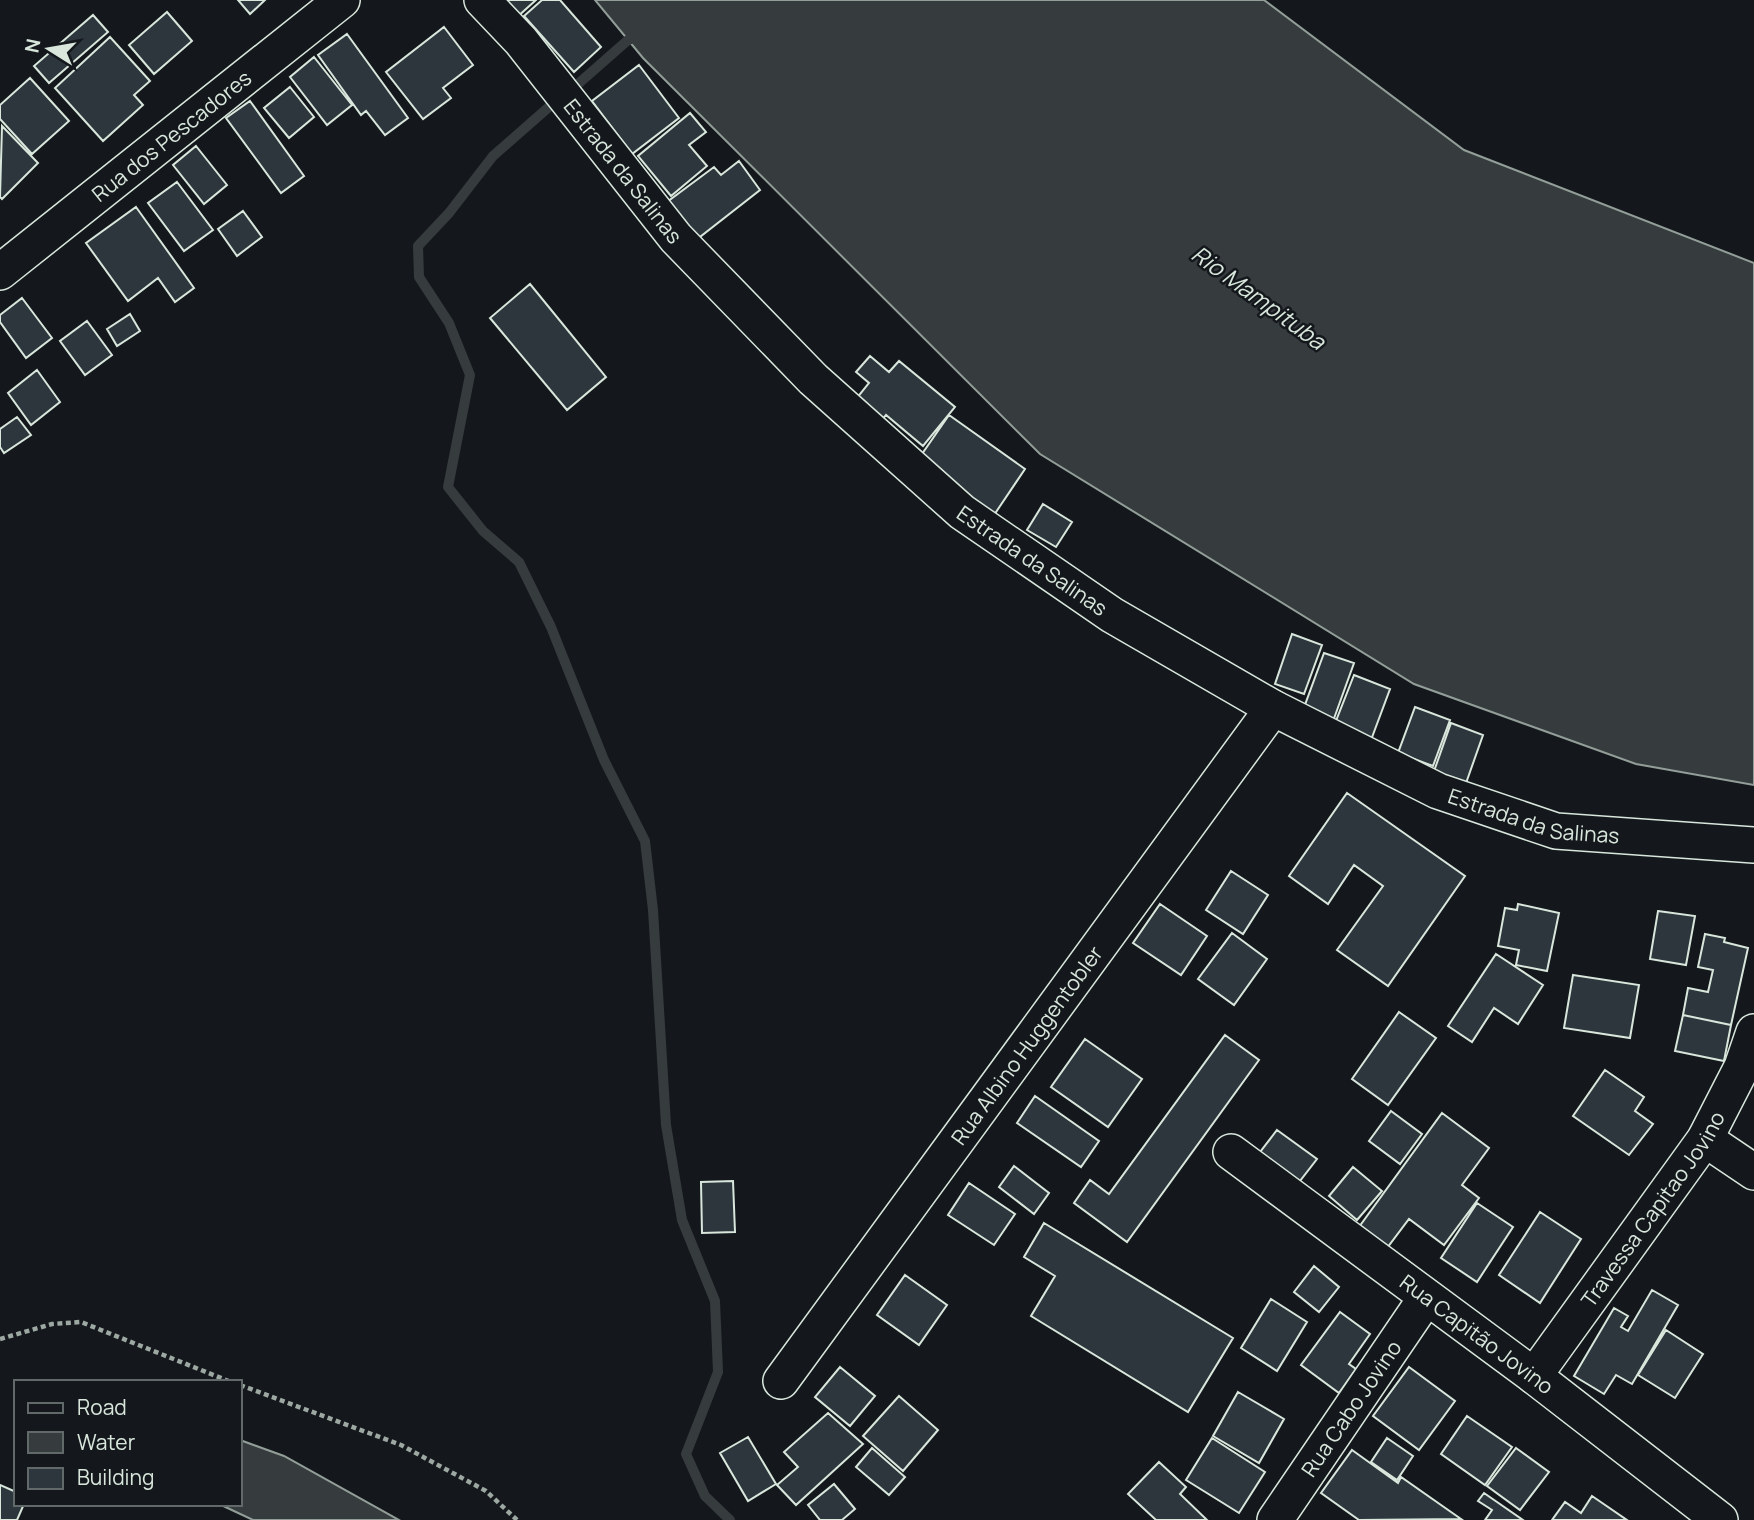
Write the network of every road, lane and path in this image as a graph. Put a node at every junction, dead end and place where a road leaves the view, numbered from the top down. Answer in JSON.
{"nodes":[{"id":1,"x":342,"y":0,"type":"edge"},
{"id":2,"x":482,"y":0,"type":"edge"},
{"id":3,"x":0,"y":272,"type":"edge"},
{"id":4,"x":1273,"y":708,"type":"junction"},
{"id":5,"x":1754,"y":845,"type":"edge"},
{"id":6,"x":1754,"y":1032,"type":"edge"},
{"id":7,"x":1705,"y":1139,"type":"junction"},
{"id":8,"x":1231,"y":1152,"type":"dead end"},
{"id":9,"x":1754,"y":1172,"type":"edge"},
{"id":10,"x":1426,"y":1298,"type":"junction"},
{"id":11,"x":0,"y":1339,"type":"edge"},
{"id":12,"x":1534,"y":1376,"type":"junction"},
{"id":13,"x":227,"y":1380,"type":"edge"},
{"id":14,"x":781,"y":1381,"type":"dead end"},
{"id":15,"x":242,"y":1386,"type":"edge"},
{"id":16,"x":1717,"y":1519,"type":"edge"},
{"id":17,"x":517,"y":1520,"type":"edge"},
{"id":18,"x":1275,"y":1520,"type":"edge"}],
"edges":[{"from":1,"to":3,"type":"street","name":"Rua dos Pescadores"},
{"from":2,"to":4,"type":"street","name":"Estrada da Salinas"},
{"from":4,"to":5,"type":"street","name":"Estrada da Salinas"},
{"from":4,"to":14,"type":"street","name":"Rua Albino Huggentobler"},
{"from":6,"to":7,"type":"street","name":"Travessa Capitao Jovino"},
{"from":7,"to":9,"type":"street"},
{"from":7,"to":12,"type":"street","name":"Travessa Capitao Jovino"},
{"from":8,"to":10,"type":"street","name":"Rua Capitão Jovino"},
{"from":10,"to":12,"type":"street","name":"Rua Capitão Jovino"},
{"from":10,"to":18,"type":"street","name":"Rua Cabo Jovino"},
{"from":11,"to":13,"type":"path"},
{"from":12,"to":16,"type":"street","name":"Rua Capitão Jovino"},
{"from":15,"to":17,"type":"path"}]}
